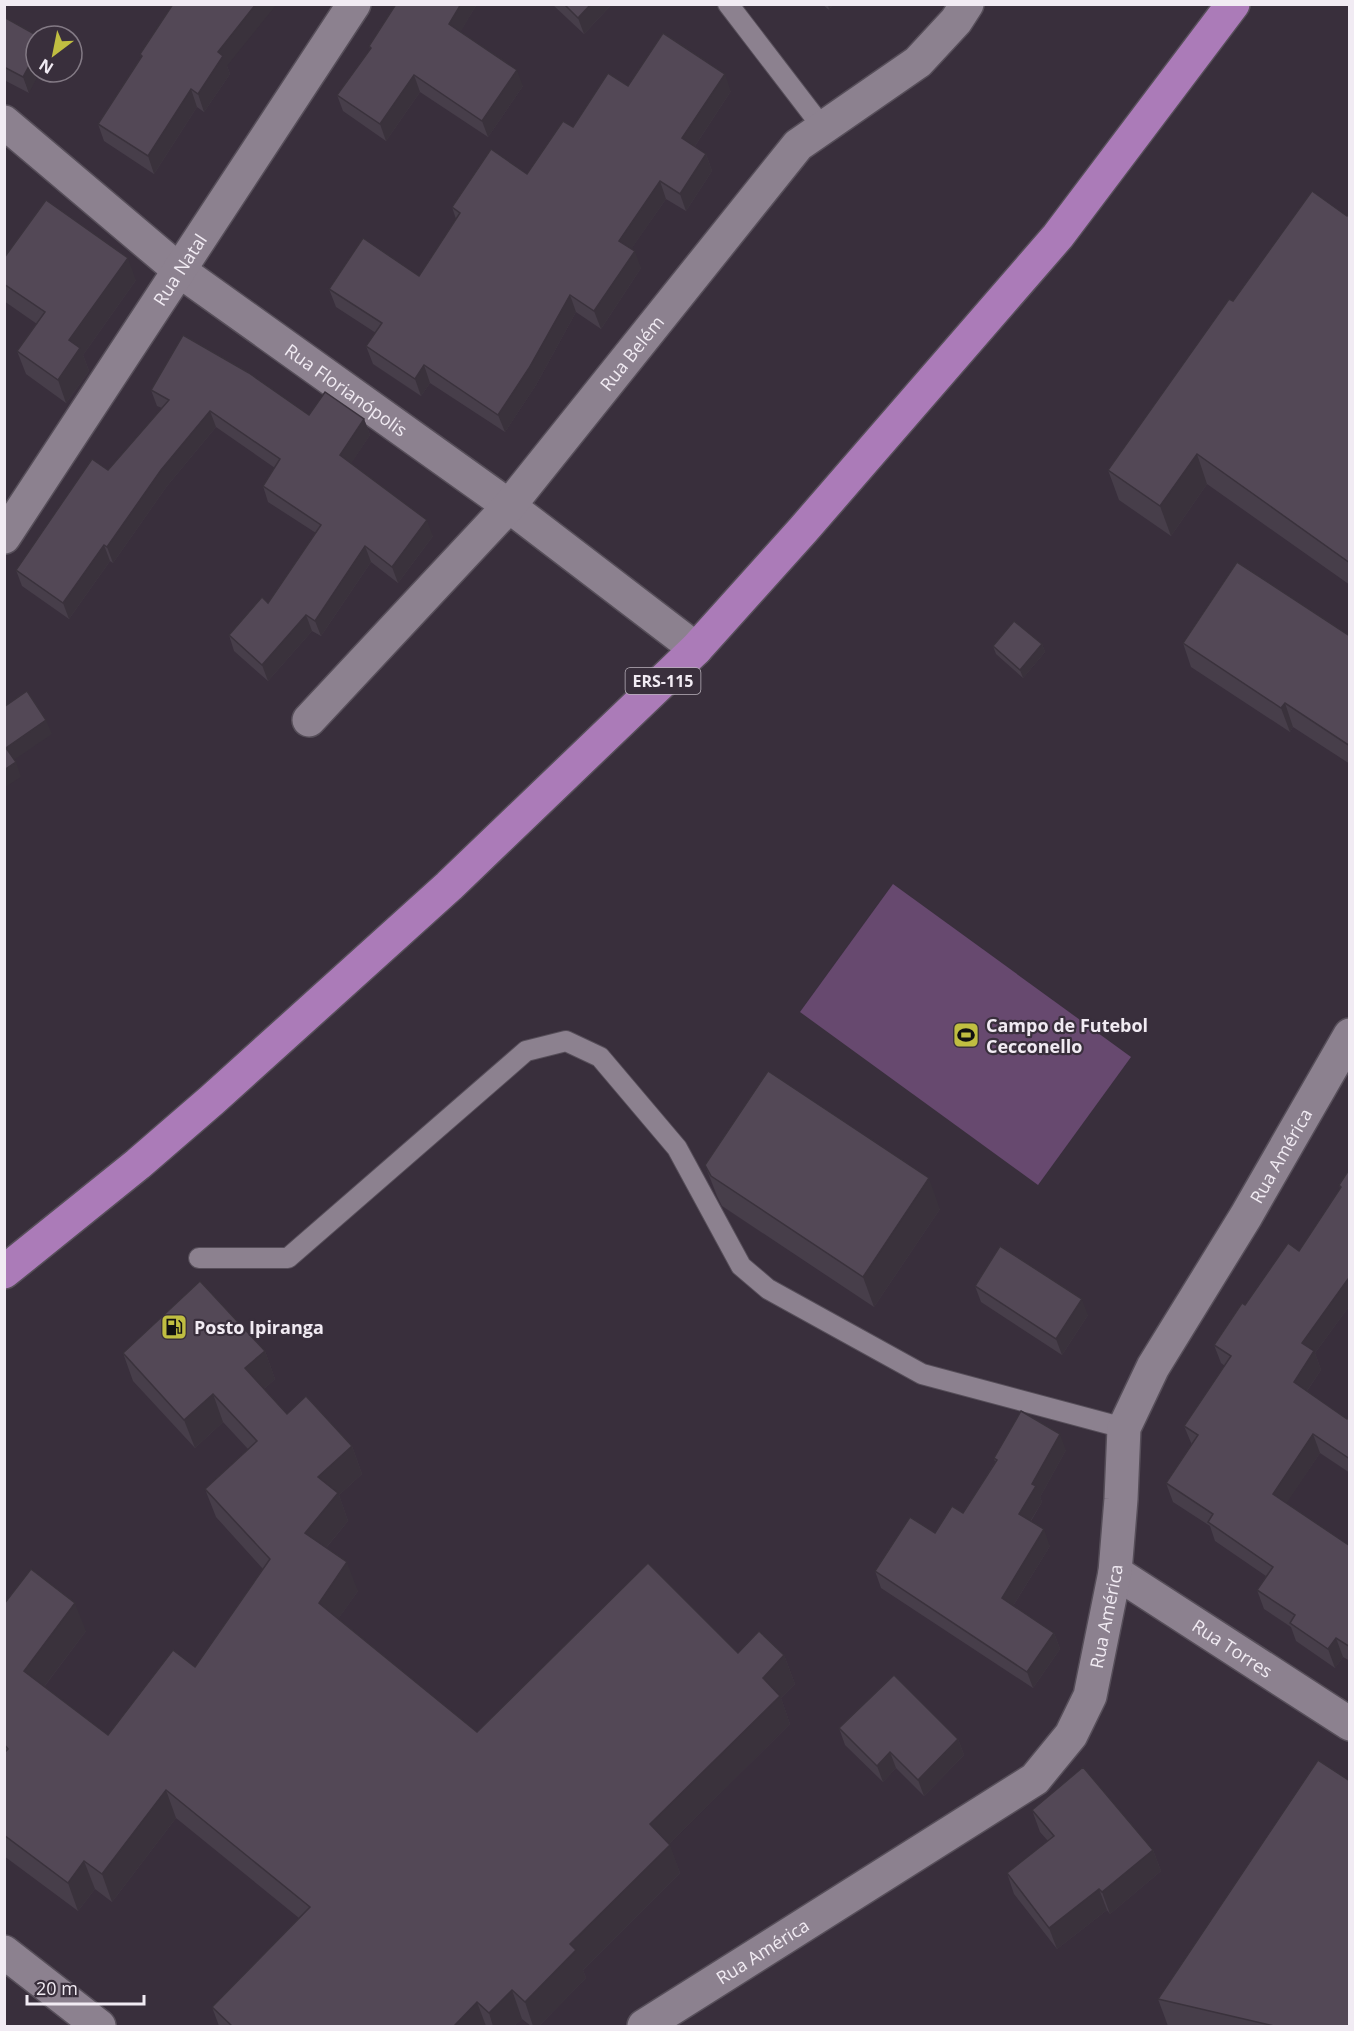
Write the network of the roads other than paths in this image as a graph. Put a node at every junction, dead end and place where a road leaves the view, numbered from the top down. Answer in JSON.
{"nodes":[{"id":1,"x":354,"y":4,"type":"edge"},
{"id":2,"x":728,"y":4,"type":"edge"},
{"id":3,"x":967,"y":4,"type":"edge"},
{"id":4,"x":1233,"y":4,"type":"edge"},
{"id":5,"x":4,"y":122,"type":"edge"},
{"id":6,"x":823,"y":129,"type":"junction"},
{"id":7,"x":180,"y":271,"type":"junction"},
{"id":8,"x":509,"y":506,"type":"junction"},
{"id":9,"x":5,"y":537,"type":"edge"},
{"id":10,"x":696,"y":649,"type":"junction"},
{"id":11,"x":309,"y":720,"type":"dead end"},
{"id":12,"x":1350,"y":1035,"type":"edge"},
{"id":13,"x":199,"y":1258,"type":"dead end"},
{"id":14,"x":4,"y":1272,"type":"edge"},
{"id":15,"x":1124,"y":1428,"type":"junction"},
{"id":16,"x":1115,"y":1572,"type":"junction"},
{"id":17,"x":1350,"y":1724,"type":"edge"},
{"id":18,"x":4,"y":1952,"type":"edge"},
{"id":19,"x":99,"y":2026,"type":"edge"},
{"id":20,"x":644,"y":2026,"type":"edge"}],
"edges":[{"from":1,"to":7,"type":"street","name":"Rua Natal"},
{"from":2,"to":6,"type":"lane"},
{"from":3,"to":6,"type":"street","name":"Rua Belém"},
{"from":4,"to":10,"type":"main road","number":"ERS-115"},
{"from":5,"to":7,"type":"street","name":"Rua Florianópolis"},
{"from":6,"to":8,"type":"street","name":"Rua Belém"},
{"from":7,"to":8,"type":"street","name":"Rua Florianópolis"},
{"from":7,"to":9,"type":"street","name":"Rua Natal"},
{"from":8,"to":10,"type":"street","name":"Rua Florianópolis"},
{"from":8,"to":11,"type":"street","name":"Rua Belém"},
{"from":10,"to":14,"type":"main road","number":"ERS-115"},
{"from":12,"to":15,"type":"street","name":"Rua América"},
{"from":13,"to":15,"type":"lane"},
{"from":15,"to":16,"type":"street","name":"Rua América"},
{"from":16,"to":17,"type":"street","name":"Rua Torres"},
{"from":16,"to":20,"type":"street","name":"Rua América"},
{"from":18,"to":19,"type":"street"}]}
